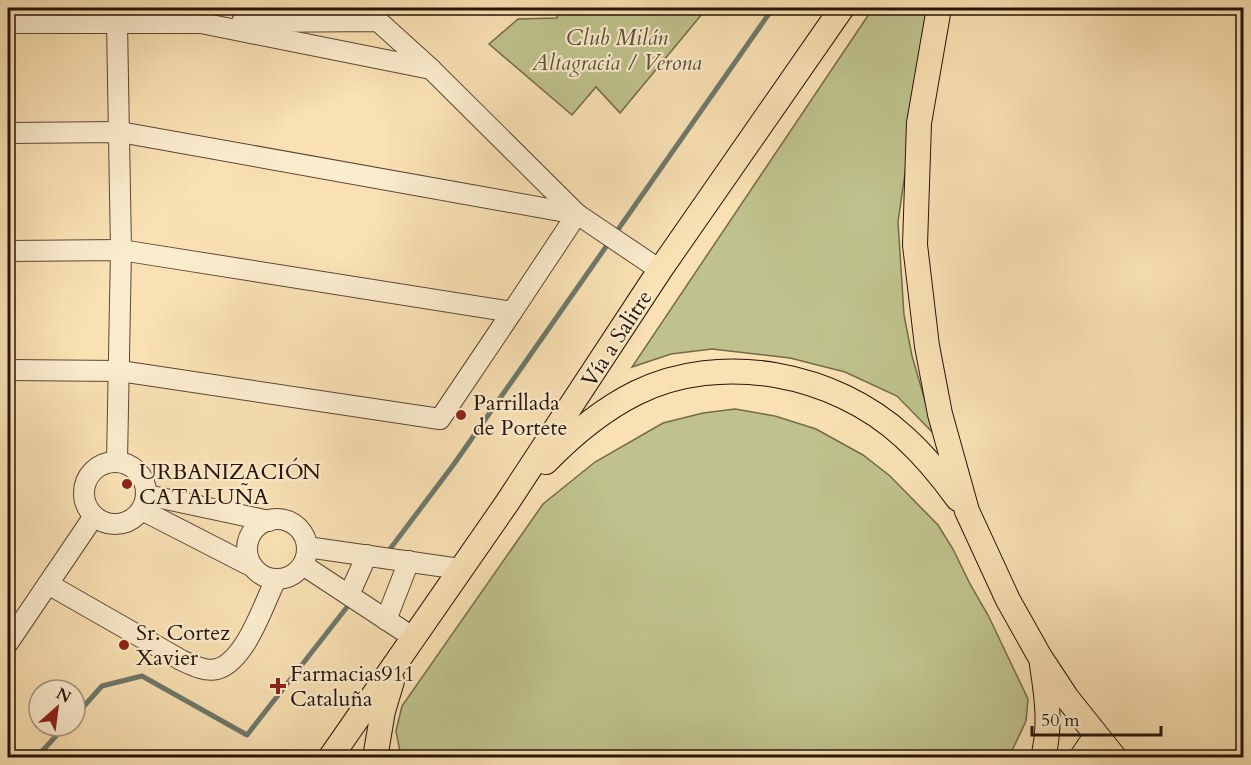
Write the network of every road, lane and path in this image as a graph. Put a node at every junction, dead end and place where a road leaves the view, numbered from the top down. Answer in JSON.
{"nodes":[{"id":1,"x":842,"y":8,"type":"edge"},
{"id":2,"x":939,"y":8,"type":"edge"},
{"id":3,"x":8,"y":23,"type":"edge"},
{"id":4,"x":117,"y":23,"type":"junction"},
{"id":5,"x":201,"y":23,"type":"junction"},
{"id":6,"x":431,"y":69,"type":"junction"},
{"id":7,"x":120,"y":132,"type":"junction"},
{"id":8,"x":8,"y":134,"type":"edge"},
{"id":9,"x":578,"y":214,"type":"junction"},
{"id":10,"x":121,"y":250,"type":"junction"},
{"id":11,"x":8,"y":251,"type":"edge"},
{"id":12,"x":660,"y":270,"type":"junction"},
{"id":13,"x":512,"y":312,"type":"junction"},
{"id":14,"x":8,"y":370,"type":"edge"},
{"id":15,"x":120,"y":371,"type":"junction"},
{"id":16,"x":117,"y":461,"type":"junction"},
{"id":17,"x":144,"y":503,"type":"junction"},
{"id":18,"x":507,"y":503,"type":"junction"},
{"id":19,"x":967,"y":511,"type":"junction"},
{"id":20,"x":94,"y":516,"type":"junction"},
{"id":21,"x":269,"y":521,"type":"junction"},
{"id":22,"x":367,"y":555,"type":"junction"},
{"id":23,"x":305,"y":556,"type":"junction"},
{"id":24,"x":409,"y":561,"type":"junction"},
{"id":25,"x":254,"y":567,"type":"junction"},
{"id":26,"x":460,"y":569,"type":"junction"},
{"id":27,"x":276,"y":579,"type":"junction"},
{"id":28,"x":48,"y":584,"type":"junction"},
{"id":29,"x":349,"y":595,"type":"junction"},
{"id":30,"x":16,"y":615,"type":"edge"},
{"id":31,"x":386,"y":620,"type":"junction"},
{"id":32,"x":414,"y":638,"type":"junction"},
{"id":33,"x":8,"y":643,"type":"edge"},
{"id":34,"x":1040,"y":657,"type":"junction"},
{"id":35,"x":398,"y":662,"type":"junction"},
{"id":36,"x":1096,"y":736,"type":"junction"},
{"id":37,"x":330,"y":758,"type":"edge"},
{"id":38,"x":375,"y":758,"type":"edge"},
{"id":39,"x":1043,"y":758,"type":"edge"},
{"id":40,"x":1081,"y":758,"type":"edge"},
{"id":41,"x":1115,"y":758,"type":"edge"}],
"edges":[{"from":1,"to":12,"type":"main road","name":"Vía a Salitre"},
{"from":2,"to":19,"type":"main road"},
{"from":3,"to":4,"type":"street"},
{"from":4,"to":5,"type":"street"},
{"from":4,"to":7,"type":"street"},
{"from":5,"to":6,"type":"street"},
{"from":5,"to":6,"type":"street"},
{"from":6,"to":9,"type":"street"},
{"from":7,"to":8,"type":"street"},
{"from":7,"to":9,"type":"street"},
{"from":7,"to":10,"type":"street"},
{"from":9,"to":12,"type":"street"},
{"from":9,"to":13,"type":"street"},
{"from":10,"to":11,"type":"street"},
{"from":10,"to":13,"type":"street"},
{"from":10,"to":15,"type":"street"},
{"from":12,"to":18,"type":"main road","name":"Vía a Salitre"},
{"from":13,"to":15,"type":"street"},
{"from":14,"to":15,"type":"street"},
{"from":15,"to":16,"type":"street"},
{"from":16,"to":17,"type":"street"},
{"from":16,"to":20,"type":"street"},
{"from":17,"to":20,"type":"street"},
{"from":17,"to":21,"type":"street"},
{"from":17,"to":25,"type":"street"},
{"from":18,"to":19,"type":"main road"},
{"from":18,"to":26,"type":"main road","name":"Vía a Salitre"},
{"from":19,"to":34,"type":"main road"},
{"from":20,"to":28,"type":"street"},
{"from":21,"to":23,"type":"street"},
{"from":21,"to":25,"type":"street"},
{"from":22,"to":23,"type":"street"},
{"from":22,"to":24,"type":"street"},
{"from":22,"to":29,"type":"street"},
{"from":23,"to":27,"type":"street"},
{"from":23,"to":29,"type":"street"},
{"from":24,"to":26,"type":"street"},
{"from":24,"to":31,"type":"street"},
{"from":25,"to":27,"type":"street"},
{"from":26,"to":32,"type":"main road","name":"Vía a Salitre"},
{"from":27,"to":28,"type":"street"},
{"from":28,"to":30,"type":"street"},
{"from":29,"to":31,"type":"street"},
{"from":30,"to":33,"type":"street"},
{"from":31,"to":32,"type":"street"},
{"from":32,"to":35,"type":"main road","name":"Vía a Salitre"},
{"from":34,"to":36,"type":"main road"},
{"from":34,"to":39,"type":"main road"},
{"from":35,"to":37,"type":"main road","name":"Vía a Salitre"},
{"from":35,"to":38,"type":"main road"},
{"from":36,"to":40,"type":"main road"},
{"from":36,"to":41,"type":"main road"}]}
